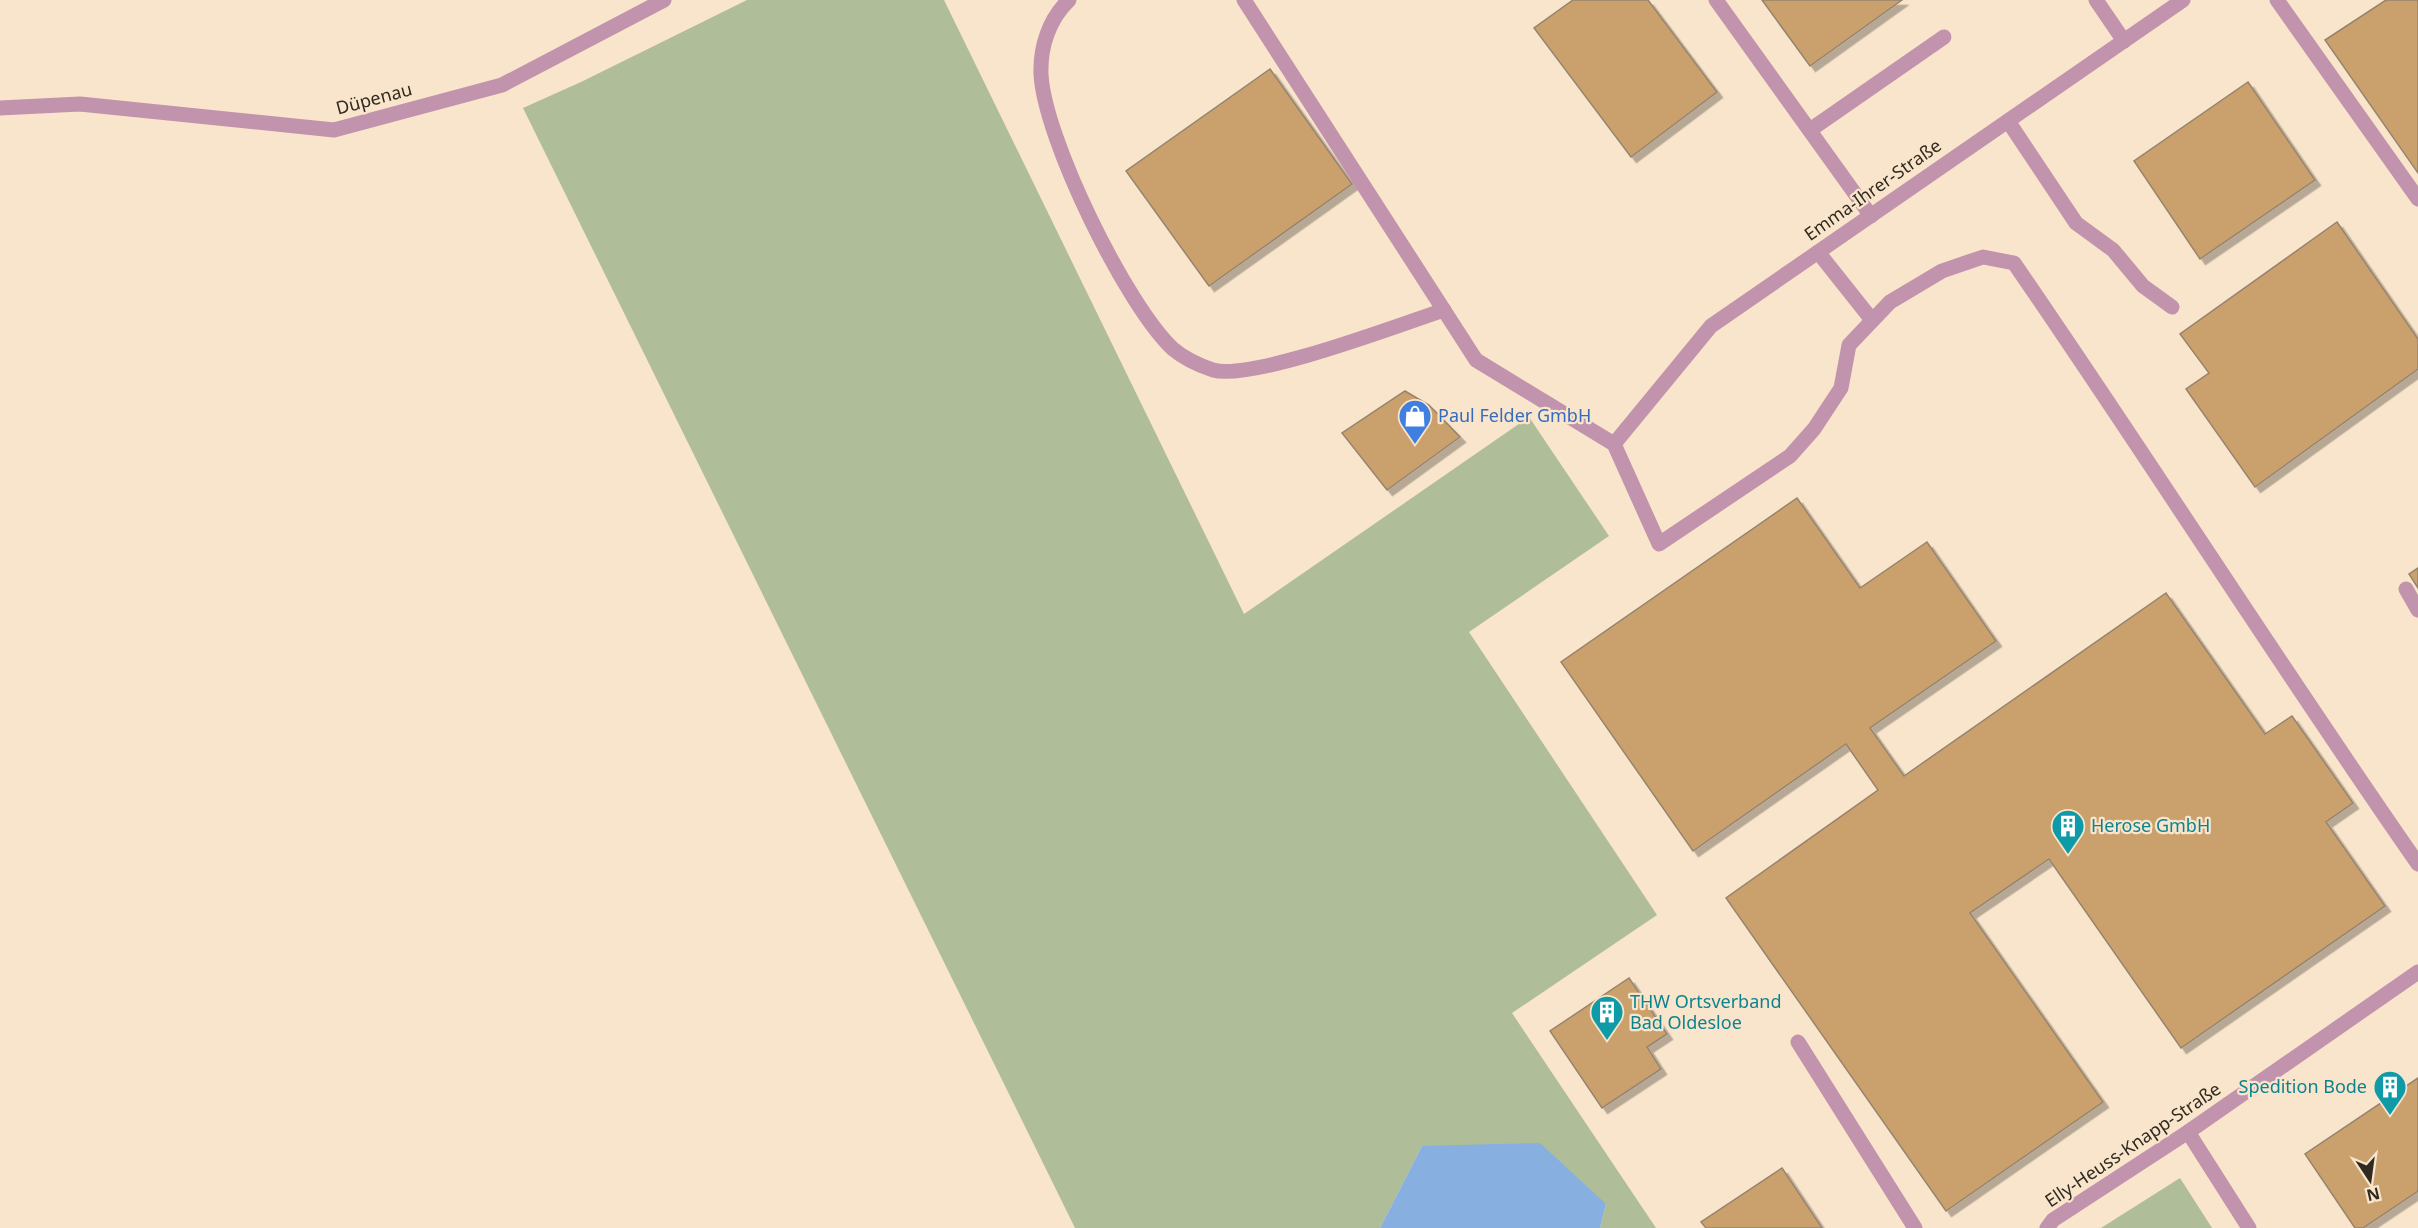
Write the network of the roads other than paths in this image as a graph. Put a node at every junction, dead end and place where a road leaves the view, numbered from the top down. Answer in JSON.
{"nodes":[{"id":1,"x":664,"y":0,"type":"edge"},
{"id":2,"x":1069,"y":0,"type":"edge"},
{"id":3,"x":1244,"y":0,"type":"edge"},
{"id":4,"x":1716,"y":0,"type":"edge"},
{"id":5,"x":2096,"y":0,"type":"edge"},
{"id":6,"x":2183,"y":0,"type":"edge"},
{"id":7,"x":2277,"y":0,"type":"edge"},
{"id":8,"x":1944,"y":37,"type":"dead end"},
{"id":9,"x":2124,"y":41,"type":"junction"},
{"id":10,"x":0,"y":108,"type":"edge"},
{"id":11,"x":2008,"y":121,"type":"junction"},
{"id":12,"x":1810,"y":130,"type":"junction"},
{"id":13,"x":2418,"y":200,"type":"edge"},
{"id":14,"x":1871,"y":216,"type":"junction"},
{"id":15,"x":1818,"y":252,"type":"junction"},
{"id":16,"x":2172,"y":307,"type":"dead end"},
{"id":17,"x":1444,"y":310,"type":"junction"},
{"id":18,"x":1872,"y":320,"type":"junction"},
{"id":19,"x":1614,"y":444,"type":"junction"},
{"id":20,"x":2406,"y":589,"type":"dead end"},
{"id":21,"x":2418,"y":610,"type":"edge"},
{"id":22,"x":2418,"y":864,"type":"edge"},
{"id":23,"x":2418,"y":972,"type":"edge"},
{"id":24,"x":1798,"y":1042,"type":"dead end"},
{"id":25,"x":2188,"y":1132,"type":"junction"},
{"id":26,"x":1915,"y":1228,"type":"edge"},
{"id":27,"x":2047,"y":1228,"type":"edge"},
{"id":28,"x":2249,"y":1228,"type":"edge"}],
"edges":[{"from":1,"to":10,"type":"street","name":"Düpenau"},
{"from":2,"to":17,"type":"street"},
{"from":3,"to":17,"type":"street"},
{"from":4,"to":12,"type":"street"},
{"from":5,"to":9,"type":"street"},
{"from":6,"to":9,"type":"street","name":"Emma-Ihrer-Straße"},
{"from":7,"to":13,"type":"street"},
{"from":8,"to":12,"type":"street"},
{"from":9,"to":11,"type":"street","name":"Emma-Ihrer-Straße"},
{"from":11,"to":14,"type":"street","name":"Emma-Ihrer-Straße"},
{"from":11,"to":16,"type":"street"},
{"from":12,"to":14,"type":"street"},
{"from":14,"to":15,"type":"street","name":"Emma-Ihrer-Straße"},
{"from":15,"to":18,"type":"street"},
{"from":15,"to":19,"type":"street","name":"Emma-Ihrer-Straße"},
{"from":17,"to":19,"type":"street"},
{"from":18,"to":19,"type":"street"},
{"from":18,"to":22,"type":"street"},
{"from":20,"to":21,"type":"street"},
{"from":23,"to":25,"type":"street","name":"Elly-Heuss-Knapp-Straße"},
{"from":24,"to":26,"type":"street"},
{"from":25,"to":27,"type":"street","name":"Elly-Heuss-Knapp-Straße"},
{"from":25,"to":28,"type":"street"}]}
